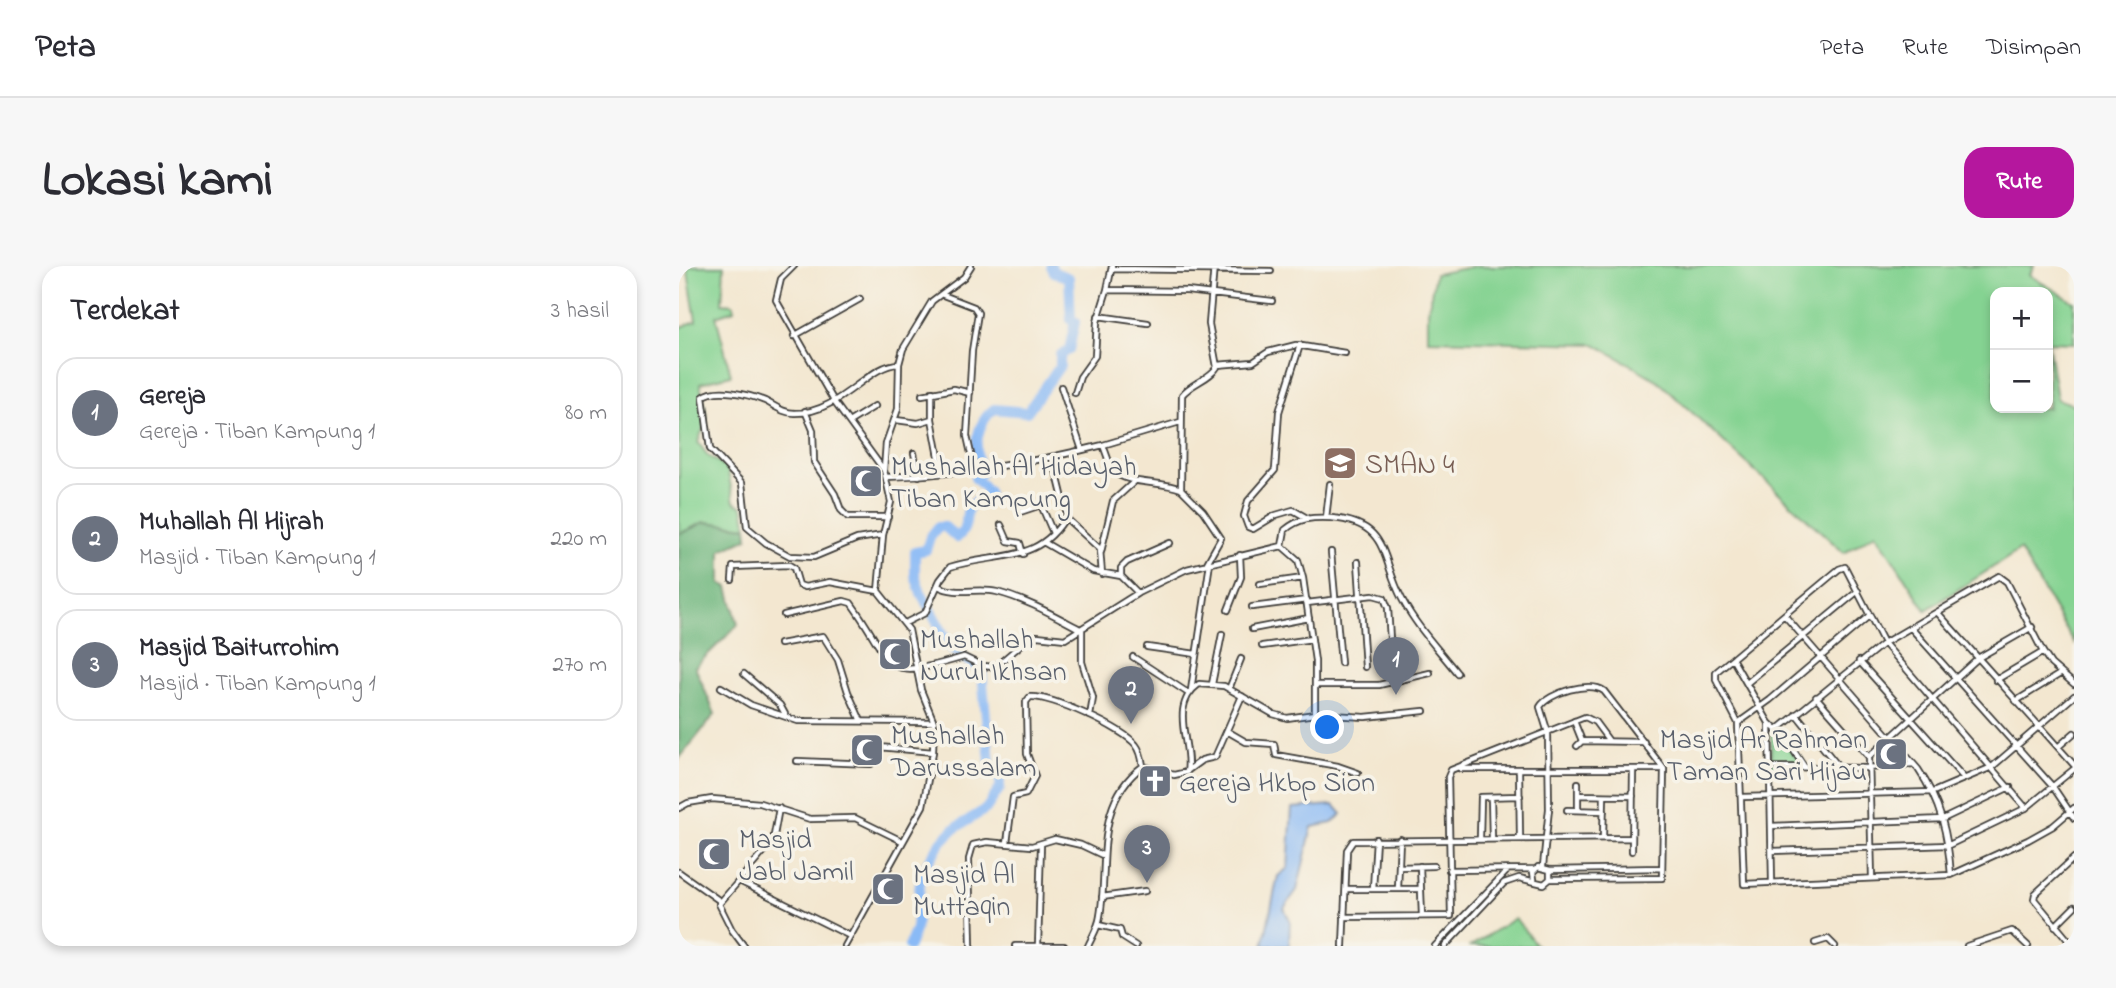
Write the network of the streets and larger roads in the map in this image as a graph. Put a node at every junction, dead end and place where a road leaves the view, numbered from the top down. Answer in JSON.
{"nodes":[{"id":1,"x":794,"y":266,"type":"edge"},
{"id":2,"x":971,"y":266,"type":"edge"},
{"id":3,"x":1112,"y":267,"type":"edge"},
{"id":4,"x":1214,"y":267,"type":"edge"},
{"id":5,"x":1271,"y":271,"type":"dead end"},
{"id":6,"x":1107,"y":290,"type":"junction"},
{"id":7,"x":942,"y":294,"type":"junction"},
{"id":8,"x":1212,"y":294,"type":"junction"},
{"id":9,"x":860,"y":299,"type":"dead end"},
{"id":10,"x":1272,"y":301,"type":"dead end"},
{"id":11,"x":1098,"y":316,"type":"junction"},
{"id":12,"x":1148,"y":323,"type":"dead end"},
{"id":13,"x":794,"y":336,"type":"junction"},
{"id":14,"x":1300,"y":345,"type":"junction"},
{"id":15,"x":1345,"y":353,"type":"dead end"},
{"id":16,"x":899,"y":364,"type":"junction"},
{"id":17,"x":1216,"y":365,"type":"junction"},
{"id":18,"x":1061,"y":387,"type":"dead end"},
{"id":19,"x":932,"y":393,"type":"junction"},
{"id":20,"x":970,"y":393,"type":"junction"},
{"id":21,"x":1075,"y":393,"type":"dead end"},
{"id":22,"x":922,"y":395,"type":"dead end"},
{"id":23,"x":835,"y":403,"type":"junction"},
{"id":24,"x":875,"y":406,"type":"dead end"},
{"id":25,"x":805,"y":411,"type":"junction"},
{"id":26,"x":932,"y":419,"type":"junction"},
{"id":27,"x":896,"y":420,"type":"junction"},
{"id":28,"x":849,"y":422,"type":"junction"},
{"id":29,"x":1179,"y":422,"type":"junction"},
{"id":30,"x":1103,"y":445,"type":"junction"},
{"id":31,"x":1082,"y":450,"type":"junction"},
{"id":32,"x":914,"y":453,"type":"dead end"},
{"id":33,"x":1053,"y":458,"type":"junction"},
{"id":34,"x":884,"y":470,"type":"junction"},
{"id":35,"x":977,"y":471,"type":"junction"},
{"id":36,"x":942,"y":474,"type":"junction"},
{"id":37,"x":919,"y":476,"type":"junction"},
{"id":38,"x":886,"y":477,"type":"junction"},
{"id":39,"x":1136,"y":481,"type":"junction"},
{"id":40,"x":1330,"y":484,"type":"dead end"},
{"id":41,"x":1181,"y":489,"type":"junction"},
{"id":42,"x":1020,"y":512,"type":"dead end"},
{"id":43,"x":888,"y":517,"type":"junction"},
{"id":44,"x":1066,"y":518,"type":"junction"},
{"id":45,"x":1307,"y":518,"type":"junction"},
{"id":46,"x":1326,"y":518,"type":"junction"},
{"id":47,"x":1002,"y":525,"type":"dead end"},
{"id":48,"x":1053,"y":533,"type":"junction"},
{"id":49,"x":883,"y":535,"type":"junction"},
{"id":50,"x":1045,"y":543,"type":"junction"},
{"id":51,"x":1170,"y":543,"type":"dead end"},
{"id":52,"x":1282,"y":546,"type":"junction"},
{"id":53,"x":1101,"y":552,"type":"junction"},
{"id":54,"x":1331,"y":552,"type":"dead end"},
{"id":55,"x":1023,"y":554,"type":"junction"},
{"id":56,"x":1240,"y":555,"type":"junction"},
{"id":57,"x":1358,"y":562,"type":"dead end"},
{"id":58,"x":1208,"y":563,"type":"junction"},
{"id":59,"x":1102,"y":574,"type":"junction"},
{"id":60,"x":1121,"y":576,"type":"junction"},
{"id":61,"x":1303,"y":578,"type":"junction"},
{"id":62,"x":732,"y":580,"type":"dead end"},
{"id":63,"x":1260,"y":584,"type":"dead end"},
{"id":64,"x":939,"y":586,"type":"junction"},
{"id":65,"x":1858,"y":590,"type":"junction"},
{"id":66,"x":878,"y":591,"type":"junction"},
{"id":67,"x":1138,"y":593,"type":"junction"},
{"id":68,"x":1361,"y":596,"type":"junction"},
{"id":69,"x":1336,"y":599,"type":"junction"},
{"id":70,"x":1307,"y":601,"type":"junction"},
{"id":71,"x":1252,"y":607,"type":"dead end"},
{"id":72,"x":1228,"y":610,"type":"dead end"},
{"id":73,"x":1937,"y":612,"type":"junction"},
{"id":74,"x":784,"y":615,"type":"dead end"},
{"id":75,"x":1870,"y":615,"type":"junction"},
{"id":76,"x":1785,"y":616,"type":"junction"},
{"id":77,"x":1309,"y":618,"type":"junction"},
{"id":78,"x":905,"y":623,"type":"junction"},
{"id":79,"x":2032,"y":627,"type":"junction"},
{"id":80,"x":1911,"y":628,"type":"junction"},
{"id":81,"x":1252,"y":629,"type":"dead end"},
{"id":82,"x":1082,"y":630,"type":"junction"},
{"id":83,"x":1222,"y":634,"type":"dead end"},
{"id":84,"x":1803,"y":636,"type":"junction"},
{"id":85,"x":1312,"y":639,"type":"junction"},
{"id":86,"x":780,"y":643,"type":"dead end"},
{"id":87,"x":1884,"y":643,"type":"junction"},
{"id":88,"x":1262,"y":646,"type":"dead end"},
{"id":89,"x":1147,"y":647,"type":"dead end"},
{"id":90,"x":2043,"y":652,"type":"junction"},
{"id":91,"x":1196,"y":654,"type":"junction"},
{"id":92,"x":1133,"y":657,"type":"dead end"},
{"id":93,"x":1819,"y":657,"type":"junction"},
{"id":94,"x":1241,"y":659,"type":"dead end"},
{"id":95,"x":1978,"y":659,"type":"junction"},
{"id":96,"x":1733,"y":660,"type":"junction"},
{"id":97,"x":1859,"y":661,"type":"junction"},
{"id":98,"x":1341,"y":663,"type":"dead end"},
{"id":99,"x":1365,"y":667,"type":"dead end"},
{"id":100,"x":915,"y":670,"type":"junction"},
{"id":101,"x":1392,"y":670,"type":"dead end"},
{"id":102,"x":1430,"y":673,"type":"dead end"},
{"id":103,"x":1457,"y":673,"type":"dead end"},
{"id":104,"x":744,"y":674,"type":"dead end"},
{"id":105,"x":2060,"y":674,"type":"junction"},
{"id":106,"x":1837,"y":678,"type":"junction"},
{"id":107,"x":1954,"y":678,"type":"junction"},
{"id":108,"x":1996,"y":680,"type":"junction"},
{"id":109,"x":1747,"y":683,"type":"junction"},
{"id":110,"x":1212,"y":684,"type":"junction"},
{"id":111,"x":2074,"y":684,"type":"edge"},
{"id":112,"x":1316,"y":685,"type":"junction"},
{"id":113,"x":721,"y":687,"type":"dead end"},
{"id":114,"x":1229,"y":689,"type":"junction"},
{"id":115,"x":1189,"y":692,"type":"junction"},
{"id":116,"x":2074,"y":695,"type":"edge"},
{"id":117,"x":1242,"y":696,"type":"junction"},
{"id":118,"x":1816,"y":697,"type":"junction"},
{"id":119,"x":1931,"y":700,"type":"junction"},
{"id":120,"x":2016,"y":701,"type":"junction"},
{"id":121,"x":1761,"y":705,"type":"junction"},
{"id":122,"x":1424,"y":711,"type":"dead end"},
{"id":123,"x":1315,"y":714,"type":"junction"},
{"id":124,"x":1796,"y":714,"type":"junction"},
{"id":125,"x":786,"y":715,"type":"junction"},
{"id":126,"x":1090,"y":716,"type":"junction"},
{"id":127,"x":1909,"y":720,"type":"junction"},
{"id":128,"x":861,"y":721,"type":"junction"},
{"id":129,"x":1573,"y":721,"type":"junction"},
{"id":130,"x":934,"y":722,"type":"junction"},
{"id":131,"x":1738,"y":723,"type":"junction"},
{"id":132,"x":1769,"y":723,"type":"junction"},
{"id":133,"x":2038,"y":726,"type":"junction"},
{"id":134,"x":1227,"y":731,"type":"junction"},
{"id":135,"x":1776,"y":731,"type":"junction"},
{"id":136,"x":1548,"y":733,"type":"junction"},
{"id":137,"x":2074,"y":733,"type":"edge"},
{"id":138,"x":1889,"y":738,"type":"junction"},
{"id":139,"x":1583,"y":741,"type":"junction"},
{"id":140,"x":1609,"y":741,"type":"junction"},
{"id":141,"x":1645,"y":742,"type":"junction"},
{"id":142,"x":1577,"y":746,"type":"dead end"},
{"id":143,"x":2016,"y":746,"type":"junction"},
{"id":144,"x":2058,"y":747,"type":"junction"},
{"id":145,"x":933,"y":752,"type":"junction"},
{"id":146,"x":1869,"y":757,"type":"junction"},
{"id":147,"x":797,"y":761,"type":"dead end"},
{"id":148,"x":1914,"y":764,"type":"junction"},
{"id":149,"x":1143,"y":766,"type":"junction"},
{"id":150,"x":1991,"y":766,"type":"junction"},
{"id":151,"x":1771,"y":767,"type":"junction"},
{"id":152,"x":1805,"y":767,"type":"junction"},
{"id":153,"x":1838,"y":767,"type":"junction"},
{"id":154,"x":2074,"y":767,"type":"edge"},
{"id":155,"x":1549,"y":768,"type":"junction"},
{"id":156,"x":1868,"y":768,"type":"junction"},
{"id":157,"x":1460,"y":769,"type":"junction"},
{"id":158,"x":1519,"y":769,"type":"junction"},
{"id":159,"x":1664,"y":769,"type":"junction"},
{"id":160,"x":1633,"y":770,"type":"junction"},
{"id":161,"x":1187,"y":772,"type":"junction"},
{"id":162,"x":1358,"y":773,"type":"dead end"},
{"id":163,"x":1963,"y":777,"type":"junction"},
{"id":164,"x":1579,"y":783,"type":"dead end"},
{"id":165,"x":2010,"y":787,"type":"junction"},
{"id":166,"x":2053,"y":787,"type":"junction"},
{"id":167,"x":1933,"y":792,"type":"junction"},
{"id":168,"x":1578,"y":795,"type":"junction"},
{"id":169,"x":1869,"y":795,"type":"junction"},
{"id":170,"x":1491,"y":796,"type":"junction"},
{"id":171,"x":1520,"y":796,"type":"junction"},
{"id":172,"x":1604,"y":796,"type":"junction"},
{"id":173,"x":1633,"y":796,"type":"junction"},
{"id":174,"x":1742,"y":797,"type":"junction"},
{"id":175,"x":1772,"y":798,"type":"junction"},
{"id":176,"x":679,"y":808,"type":"edge"},
{"id":177,"x":779,"y":808,"type":"junction"},
{"id":178,"x":2026,"y":808,"type":"junction"},
{"id":179,"x":1567,"y":810,"type":"dead end"},
{"id":180,"x":1578,"y":810,"type":"junction"},
{"id":181,"x":2072,"y":810,"type":"edge"},
{"id":182,"x":1604,"y":811,"type":"junction"},
{"id":183,"x":2074,"y":818,"type":"edge"},
{"id":184,"x":1943,"y":819,"type":"junction"},
{"id":185,"x":1869,"y":822,"type":"junction"},
{"id":186,"x":1772,"y":826,"type":"junction"},
{"id":187,"x":1520,"y":837,"type":"junction"},
{"id":188,"x":1604,"y":837,"type":"junction"},
{"id":189,"x":1480,"y":838,"type":"junction"},
{"id":190,"x":1492,"y":838,"type":"junction"},
{"id":191,"x":1547,"y":838,"type":"junction"},
{"id":192,"x":1632,"y":838,"type":"junction"},
{"id":193,"x":1376,"y":839,"type":"junction"},
{"id":194,"x":1400,"y":839,"type":"junction"},
{"id":195,"x":1449,"y":839,"type":"junction"},
{"id":196,"x":902,"y":841,"type":"junction"},
{"id":197,"x":1007,"y":843,"type":"junction"},
{"id":198,"x":1041,"y":844,"type":"junction"},
{"id":199,"x":1949,"y":845,"type":"junction"},
{"id":200,"x":1870,"y":849,"type":"junction"},
{"id":201,"x":1632,"y":850,"type":"dead end"},
{"id":202,"x":1772,"y":851,"type":"junction"},
{"id":203,"x":1102,"y":855,"type":"junction"},
{"id":204,"x":2074,"y":858,"type":"edge"},
{"id":205,"x":1420,"y":866,"type":"junction"},
{"id":206,"x":1434,"y":866,"type":"dead end"},
{"id":207,"x":1543,"y":866,"type":"junction"},
{"id":208,"x":1399,"y":867,"type":"junction"},
{"id":209,"x":1661,"y":867,"type":"junction"},
{"id":210,"x":1535,"y":869,"type":"junction"},
{"id":211,"x":1449,"y":870,"type":"junction"},
{"id":212,"x":1550,"y":870,"type":"junction"},
{"id":213,"x":1507,"y":871,"type":"junction"},
{"id":214,"x":679,"y":872,"type":"edge"},
{"id":215,"x":1951,"y":875,"type":"junction"},
{"id":216,"x":1872,"y":878,"type":"junction"},
{"id":217,"x":1534,"y":879,"type":"junction"},
{"id":218,"x":1550,"y":879,"type":"junction"},
{"id":219,"x":739,"y":881,"type":"junction"},
{"id":220,"x":1772,"y":882,"type":"junction"},
{"id":221,"x":1346,"y":889,"type":"junction"},
{"id":222,"x":1373,"y":889,"type":"junction"},
{"id":223,"x":1398,"y":889,"type":"junction"},
{"id":224,"x":1420,"y":889,"type":"junction"},
{"id":225,"x":1145,"y":891,"type":"dead end"},
{"id":226,"x":1102,"y":897,"type":"junction"},
{"id":227,"x":720,"y":901,"type":"junction"},
{"id":228,"x":2074,"y":908,"type":"edge"},
{"id":229,"x":1422,"y":916,"type":"junction"},
{"id":230,"x":1451,"y":916,"type":"junction"},
{"id":231,"x":1344,"y":917,"type":"junction"},
{"id":232,"x":1461,"y":920,"type":"junction"},
{"id":233,"x":1098,"y":925,"type":"junction"},
{"id":234,"x":2055,"y":926,"type":"junction"},
{"id":235,"x":850,"y":936,"type":"junction"},
{"id":236,"x":1815,"y":943,"type":"dead end"},
{"id":237,"x":1986,"y":943,"type":"edge"},
{"id":238,"x":1977,"y":945,"type":"edge"},
{"id":239,"x":2025,"y":945,"type":"edge"},
{"id":240,"x":744,"y":946,"type":"edge"},
{"id":241,"x":845,"y":946,"type":"edge"},
{"id":242,"x":971,"y":946,"type":"edge"},
{"id":243,"x":1015,"y":946,"type":"edge"},
{"id":244,"x":1038,"y":946,"type":"edge"},
{"id":245,"x":1064,"y":946,"type":"edge"},
{"id":246,"x":1088,"y":946,"type":"edge"},
{"id":247,"x":1136,"y":946,"type":"edge"},
{"id":248,"x":1343,"y":946,"type":"edge"},
{"id":249,"x":1435,"y":946,"type":"edge"},
{"id":250,"x":1445,"y":946,"type":"edge"},
{"id":251,"x":1835,"y":946,"type":"edge"},
{"id":252,"x":1967,"y":946,"type":"edge"},
{"id":253,"x":2073,"y":946,"type":"edge"}],
"edges":[{"from":1,"to":13,"type":"street"},
{"from":2,"to":7,"type":"street"},
{"from":3,"to":4,"type":"street"},
{"from":3,"to":6,"type":"street"},
{"from":4,"to":5,"type":"street"},
{"from":4,"to":8,"type":"street"},
{"from":6,"to":8,"type":"street"},
{"from":6,"to":11,"type":"street"},
{"from":7,"to":16,"type":"street"},
{"from":7,"to":20,"type":"street"},
{"from":8,"to":10,"type":"street"},
{"from":8,"to":17,"type":"street"},
{"from":9,"to":13,"type":"street"},
{"from":11,"to":12,"type":"street"},
{"from":11,"to":21,"type":"street"},
{"from":13,"to":23,"type":"street"},
{"from":14,"to":15,"type":"street"},
{"from":14,"to":17,"type":"street"},
{"from":14,"to":45,"type":"street"},
{"from":16,"to":23,"type":"street"},
{"from":16,"to":27,"type":"street"},
{"from":17,"to":29,"type":"street"},
{"from":18,"to":31,"type":"street"},
{"from":19,"to":20,"type":"street"},
{"from":19,"to":22,"type":"street"},
{"from":19,"to":26,"type":"street"},
{"from":20,"to":35,"type":"street"},
{"from":23,"to":25,"type":"street"},
{"from":23,"to":28,"type":"street"},
{"from":24,"to":28,"type":"street"},
{"from":25,"to":43,"type":"street"},
{"from":25,"to":49,"type":"street"},
{"from":26,"to":27,"type":"street"},
{"from":26,"to":36,"type":"street"},
{"from":27,"to":34,"type":"street"},
{"from":28,"to":34,"type":"street"},
{"from":29,"to":30,"type":"street"},
{"from":29,"to":41,"type":"street"},
{"from":30,"to":31,"type":"street"},
{"from":30,"to":39,"type":"street"},
{"from":31,"to":33,"type":"street"},
{"from":32,"to":37,"type":"street"},
{"from":33,"to":35,"type":"street"},
{"from":33,"to":44,"type":"street"},
{"from":34,"to":38,"type":"street"},
{"from":35,"to":36,"type":"street"},
{"from":36,"to":37,"type":"street"},
{"from":37,"to":38,"type":"street"},
{"from":38,"to":43,"type":"street"},
{"from":39,"to":41,"type":"street"},
{"from":39,"to":53,"type":"street"},
{"from":40,"to":46,"type":"street"},
{"from":41,"to":58,"type":"street"},
{"from":42,"to":48,"type":"street"},
{"from":43,"to":49,"type":"street"},
{"from":44,"to":48,"type":"street"},
{"from":44,"to":53,"type":"street"},
{"from":45,"to":46,"type":"street"},
{"from":45,"to":52,"type":"street"},
{"from":46,"to":103,"type":"street"},
{"from":47,"to":55,"type":"street"},
{"from":48,"to":50,"type":"street"},
{"from":49,"to":66,"type":"street"},
{"from":50,"to":55,"type":"street"},
{"from":50,"to":59,"type":"street"},
{"from":51,"to":60,"type":"street"},
{"from":52,"to":56,"type":"street"},
{"from":52,"to":61,"type":"street"},
{"from":53,"to":59,"type":"street"},
{"from":54,"to":69,"type":"street"},
{"from":55,"to":64,"type":"street"},
{"from":56,"to":58,"type":"street"},
{"from":56,"to":72,"type":"street"},
{"from":57,"to":68,"type":"street"},
{"from":58,"to":67,"type":"street"},
{"from":58,"to":91,"type":"street"},
{"from":59,"to":60,"type":"street"},
{"from":60,"to":67,"type":"street"},
{"from":61,"to":63,"type":"street"},
{"from":61,"to":70,"type":"street"},
{"from":62,"to":66,"type":"street"},
{"from":64,"to":78,"type":"street"},
{"from":64,"to":82,"type":"street"},
{"from":65,"to":75,"type":"street"},
{"from":65,"to":76,"type":"street"},
{"from":65,"to":84,"type":"street"},
{"from":66,"to":78,"type":"street"},
{"from":67,"to":82,"type":"street"},
{"from":68,"to":69,"type":"street"},
{"from":68,"to":99,"type":"street"},
{"from":68,"to":101,"type":"street"},
{"from":69,"to":70,"type":"street"},
{"from":69,"to":98,"type":"street"},
{"from":70,"to":71,"type":"street"},
{"from":70,"to":77,"type":"street"},
{"from":73,"to":79,"type":"street"},
{"from":73,"to":80,"type":"street"},
{"from":73,"to":95,"type":"street"},
{"from":74,"to":100,"type":"street"},
{"from":75,"to":87,"type":"street"},
{"from":75,"to":93,"type":"street"},
{"from":76,"to":84,"type":"street"},
{"from":76,"to":96,"type":"street"},
{"from":77,"to":81,"type":"street"},
{"from":77,"to":85,"type":"street"},
{"from":78,"to":100,"type":"street"},
{"from":79,"to":90,"type":"street"},
{"from":79,"to":95,"type":"street"},
{"from":80,"to":87,"type":"street"},
{"from":80,"to":107,"type":"street"},
{"from":82,"to":100,"type":"street"},
{"from":82,"to":126,"type":"street"},
{"from":83,"to":110,"type":"street"},
{"from":84,"to":93,"type":"street"},
{"from":84,"to":109,"type":"street"},
{"from":85,"to":88,"type":"street"},
{"from":85,"to":112,"type":"street"},
{"from":86,"to":128,"type":"street"},
{"from":87,"to":97,"type":"street"},
{"from":87,"to":119,"type":"street"},
{"from":89,"to":91,"type":"street"},
{"from":90,"to":105,"type":"street"},
{"from":90,"to":108,"type":"street"},
{"from":91,"to":115,"type":"street"},
{"from":92,"to":115,"type":"street"},
{"from":93,"to":106,"type":"street"},
{"from":93,"to":121,"type":"street"},
{"from":94,"to":114,"type":"street"},
{"from":95,"to":107,"type":"street"},
{"from":95,"to":108,"type":"street"},
{"from":96,"to":109,"type":"street"},
{"from":96,"to":131,"type":"street"},
{"from":97,"to":106,"type":"street"},
{"from":97,"to":127,"type":"street"},
{"from":100,"to":130,"type":"street"},
{"from":102,"to":112,"type":"street"},
{"from":104,"to":125,"type":"street"},
{"from":105,"to":111,"type":"street"},
{"from":105,"to":120,"type":"street"},
{"from":106,"to":118,"type":"street"},
{"from":106,"to":138,"type":"street"},
{"from":107,"to":119,"type":"street"},
{"from":107,"to":143,"type":"street"},
{"from":108,"to":120,"type":"street"},
{"from":109,"to":121,"type":"street"},
{"from":110,"to":114,"type":"street"},
{"from":110,"to":115,"type":"street"},
{"from":112,"to":123,"type":"street"},
{"from":113,"to":125,"type":"street"},
{"from":114,"to":117,"type":"street"},
{"from":115,"to":161,"type":"street"},
{"from":116,"to":133,"type":"street"},
{"from":117,"to":123,"type":"street"},
{"from":117,"to":134,"type":"street"},
{"from":118,"to":124,"type":"street"},
{"from":118,"to":146,"type":"street"},
{"from":119,"to":127,"type":"street"},
{"from":119,"to":150,"type":"street"},
{"from":120,"to":133,"type":"street"},
{"from":121,"to":131,"type":"street"},
{"from":121,"to":132,"type":"street"},
{"from":122,"to":123,"type":"street"},
{"from":124,"to":135,"type":"street"},
{"from":124,"to":153,"type":"street"},
{"from":125,"to":128,"type":"street"},
{"from":126,"to":149,"type":"street"},
{"from":126,"to":197,"type":"street"},
{"from":127,"to":138,"type":"street"},
{"from":127,"to":163,"type":"street"},
{"from":128,"to":130,"type":"street"},
{"from":129,"to":136,"type":"street"},
{"from":129,"to":139,"type":"street"},
{"from":129,"to":140,"type":"street"},
{"from":130,"to":145,"type":"street"},
{"from":131,"to":174,"type":"street"},
{"from":132,"to":135,"type":"street"},
{"from":132,"to":151,"type":"street"},
{"from":133,"to":143,"type":"street"},
{"from":133,"to":144,"type":"street"},
{"from":134,"to":161,"type":"street"},
{"from":134,"to":162,"type":"street"},
{"from":135,"to":152,"type":"street"},
{"from":136,"to":141,"type":"street"},
{"from":136,"to":155,"type":"street"},
{"from":136,"to":157,"type":"street"},
{"from":137,"to":144,"type":"street"},
{"from":138,"to":146,"type":"street"},
{"from":138,"to":148,"type":"street"},
{"from":139,"to":140,"type":"street"},
{"from":139,"to":142,"type":"street"},
{"from":140,"to":141,"type":"street"},
{"from":141,"to":159,"type":"street"},
{"from":143,"to":150,"type":"street"},
{"from":143,"to":166,"type":"street"},
{"from":144,"to":154,"type":"street"},
{"from":145,"to":147,"type":"street"},
{"from":145,"to":196,"type":"street"},
{"from":146,"to":156,"type":"street"},
{"from":148,"to":156,"type":"street"},
{"from":148,"to":167,"type":"street"},
{"from":149,"to":161,"type":"street"},
{"from":149,"to":203,"type":"street"},
{"from":150,"to":163,"type":"street"},
{"from":150,"to":165,"type":"street"},
{"from":151,"to":152,"type":"street"},
{"from":151,"to":175,"type":"street"},
{"from":152,"to":153,"type":"street"},
{"from":153,"to":156,"type":"street"},
{"from":154,"to":166,"type":"street"},
{"from":155,"to":158,"type":"street"},
{"from":155,"to":160,"type":"street"},
{"from":155,"to":191,"type":"street"},
{"from":156,"to":169,"type":"street"},
{"from":157,"to":158,"type":"street"},
{"from":157,"to":195,"type":"street"},
{"from":158,"to":171,"type":"street"},
{"from":159,"to":160,"type":"street"},
{"from":159,"to":209,"type":"street"},
{"from":160,"to":173,"type":"street"},
{"from":163,"to":167,"type":"street"},
{"from":164,"to":168,"type":"street"},
{"from":165,"to":178,"type":"street"},
{"from":165,"to":184,"type":"street"},
{"from":166,"to":178,"type":"street"},
{"from":166,"to":181,"type":"street"},
{"from":167,"to":169,"type":"street"},
{"from":167,"to":184,"type":"street"},
{"from":168,"to":172,"type":"street"},
{"from":168,"to":180,"type":"street"},
{"from":169,"to":175,"type":"street"},
{"from":169,"to":185,"type":"street"},
{"from":170,"to":171,"type":"street"},
{"from":170,"to":189,"type":"street"},
{"from":170,"to":190,"type":"street"},
{"from":171,"to":187,"type":"street"},
{"from":172,"to":173,"type":"street"},
{"from":172,"to":182,"type":"street"},
{"from":173,"to":192,"type":"street"},
{"from":174,"to":175,"type":"street"},
{"from":174,"to":220,"type":"street"},
{"from":175,"to":186,"type":"street"},
{"from":176,"to":177,"type":"street"},
{"from":177,"to":196,"type":"street"},
{"from":177,"to":219,"type":"street"},
{"from":178,"to":199,"type":"street"},
{"from":179,"to":180,"type":"street"},
{"from":180,"to":182,"type":"street"},
{"from":181,"to":183,"type":"street"},
{"from":181,"to":215,"type":"street"},
{"from":182,"to":188,"type":"street"},
{"from":184,"to":185,"type":"street"},
{"from":184,"to":199,"type":"street"},
{"from":185,"to":186,"type":"street"},
{"from":185,"to":200,"type":"street"},
{"from":186,"to":202,"type":"street"},
{"from":187,"to":190,"type":"street"},
{"from":187,"to":191,"type":"street"},
{"from":188,"to":191,"type":"street"},
{"from":188,"to":192,"type":"street"},
{"from":189,"to":190,"type":"street"},
{"from":189,"to":195,"type":"street"},
{"from":191,"to":207,"type":"street"},
{"from":192,"to":201,"type":"street"},
{"from":193,"to":194,"type":"street"},
{"from":193,"to":221,"type":"street"},
{"from":193,"to":222,"type":"street"},
{"from":194,"to":195,"type":"street"},
{"from":194,"to":208,"type":"street"},
{"from":195,"to":211,"type":"street"},
{"from":196,"to":235,"type":"street"},
{"from":197,"to":198,"type":"street"},
{"from":197,"to":242,"type":"street"},
{"from":198,"to":203,"type":"street"},
{"from":198,"to":244,"type":"street"},
{"from":199,"to":200,"type":"street"},
{"from":199,"to":215,"type":"street"},
{"from":200,"to":202,"type":"street"},
{"from":200,"to":216,"type":"street"},
{"from":202,"to":220,"type":"street"},
{"from":203,"to":226,"type":"street"},
{"from":204,"to":234,"type":"street"},
{"from":205,"to":206,"type":"street"},
{"from":205,"to":208,"type":"street"},
{"from":205,"to":224,"type":"street"},
{"from":207,"to":210,"type":"street"},
{"from":207,"to":212,"type":"street"},
{"from":208,"to":223,"type":"street"},
{"from":209,"to":212,"type":"street"},
{"from":209,"to":218,"type":"street"},
{"from":210,"to":213,"type":"street"},
{"from":210,"to":217,"type":"street"},
{"from":211,"to":213,"type":"street"},
{"from":211,"to":230,"type":"street"},
{"from":212,"to":218,"type":"street"},
{"from":213,"to":232,"type":"street"},
{"from":214,"to":227,"type":"street"},
{"from":215,"to":216,"type":"street"},
{"from":216,"to":220,"type":"street"},
{"from":217,"to":218,"type":"street"},
{"from":217,"to":250,"type":"street"},
{"from":219,"to":227,"type":"street"},
{"from":219,"to":235,"type":"street"},
{"from":221,"to":222,"type":"street"},
{"from":221,"to":231,"type":"street"},
{"from":222,"to":223,"type":"street"},
{"from":223,"to":224,"type":"street"},
{"from":224,"to":229,"type":"street"},
{"from":225,"to":226,"type":"street"},
{"from":226,"to":233,"type":"street"},
{"from":227,"to":240,"type":"street"},
{"from":228,"to":234,"type":"street"},
{"from":229,"to":230,"type":"street"},
{"from":229,"to":231,"type":"street"},
{"from":230,"to":232,"type":"street"},
{"from":231,"to":248,"type":"street"},
{"from":232,"to":249,"type":"street"},
{"from":233,"to":246,"type":"street"},
{"from":233,"to":247,"type":"street"},
{"from":234,"to":253,"type":"street"},
{"from":235,"to":241,"type":"street"},
{"from":236,"to":251,"type":"street"},
{"from":237,"to":238,"type":"street"},
{"from":237,"to":239,"type":"street"},
{"from":238,"to":252,"type":"street"},
{"from":243,"to":244,"type":"street"},
{"from":244,"to":245,"type":"street"}]}
